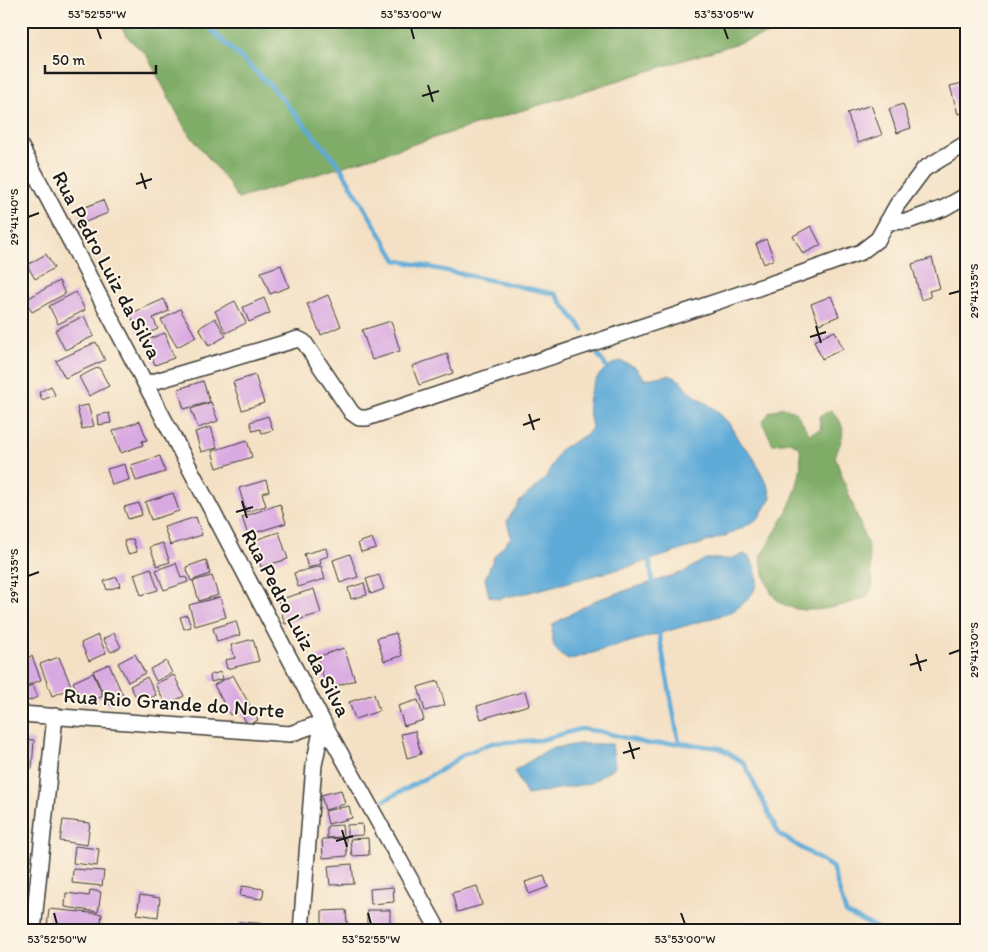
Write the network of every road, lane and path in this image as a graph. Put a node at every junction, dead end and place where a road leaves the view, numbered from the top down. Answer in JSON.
{"nodes":[{"id":1,"x":967,"y":143,"type":"edge"},
{"id":2,"x":22,"y":151,"type":"edge"},
{"id":3,"x":967,"y":195,"type":"edge"},
{"id":4,"x":887,"y":222,"type":"junction"},
{"id":5,"x":146,"y":384,"type":"junction"},
{"id":6,"x":21,"y":714,"type":"edge"},
{"id":7,"x":55,"y":716,"type":"junction"},
{"id":8,"x":323,"y":722,"type":"junction"},
{"id":9,"x":33,"y":931,"type":"edge"},
{"id":10,"x":302,"y":931,"type":"edge"},
{"id":11,"x":440,"y":931,"type":"edge"}],
"edges":[{"from":1,"to":4,"type":"street"},
{"from":2,"to":5,"type":"street","name":"Rua Pedro Luiz da Silva"},
{"from":3,"to":4,"type":"street"},
{"from":4,"to":5,"type":"street"},
{"from":5,"to":8,"type":"street","name":"Rua Pedro Luiz da Silva"},
{"from":6,"to":7,"type":"street","name":"Rua Rio Grande do Norte"},
{"from":7,"to":8,"type":"street","name":"Rua Rio Grande do Norte"},
{"from":7,"to":9,"type":"street"},
{"from":8,"to":10,"type":"street"},
{"from":8,"to":11,"type":"street","name":"Rua Pedro Luiz da Silva"}]}
